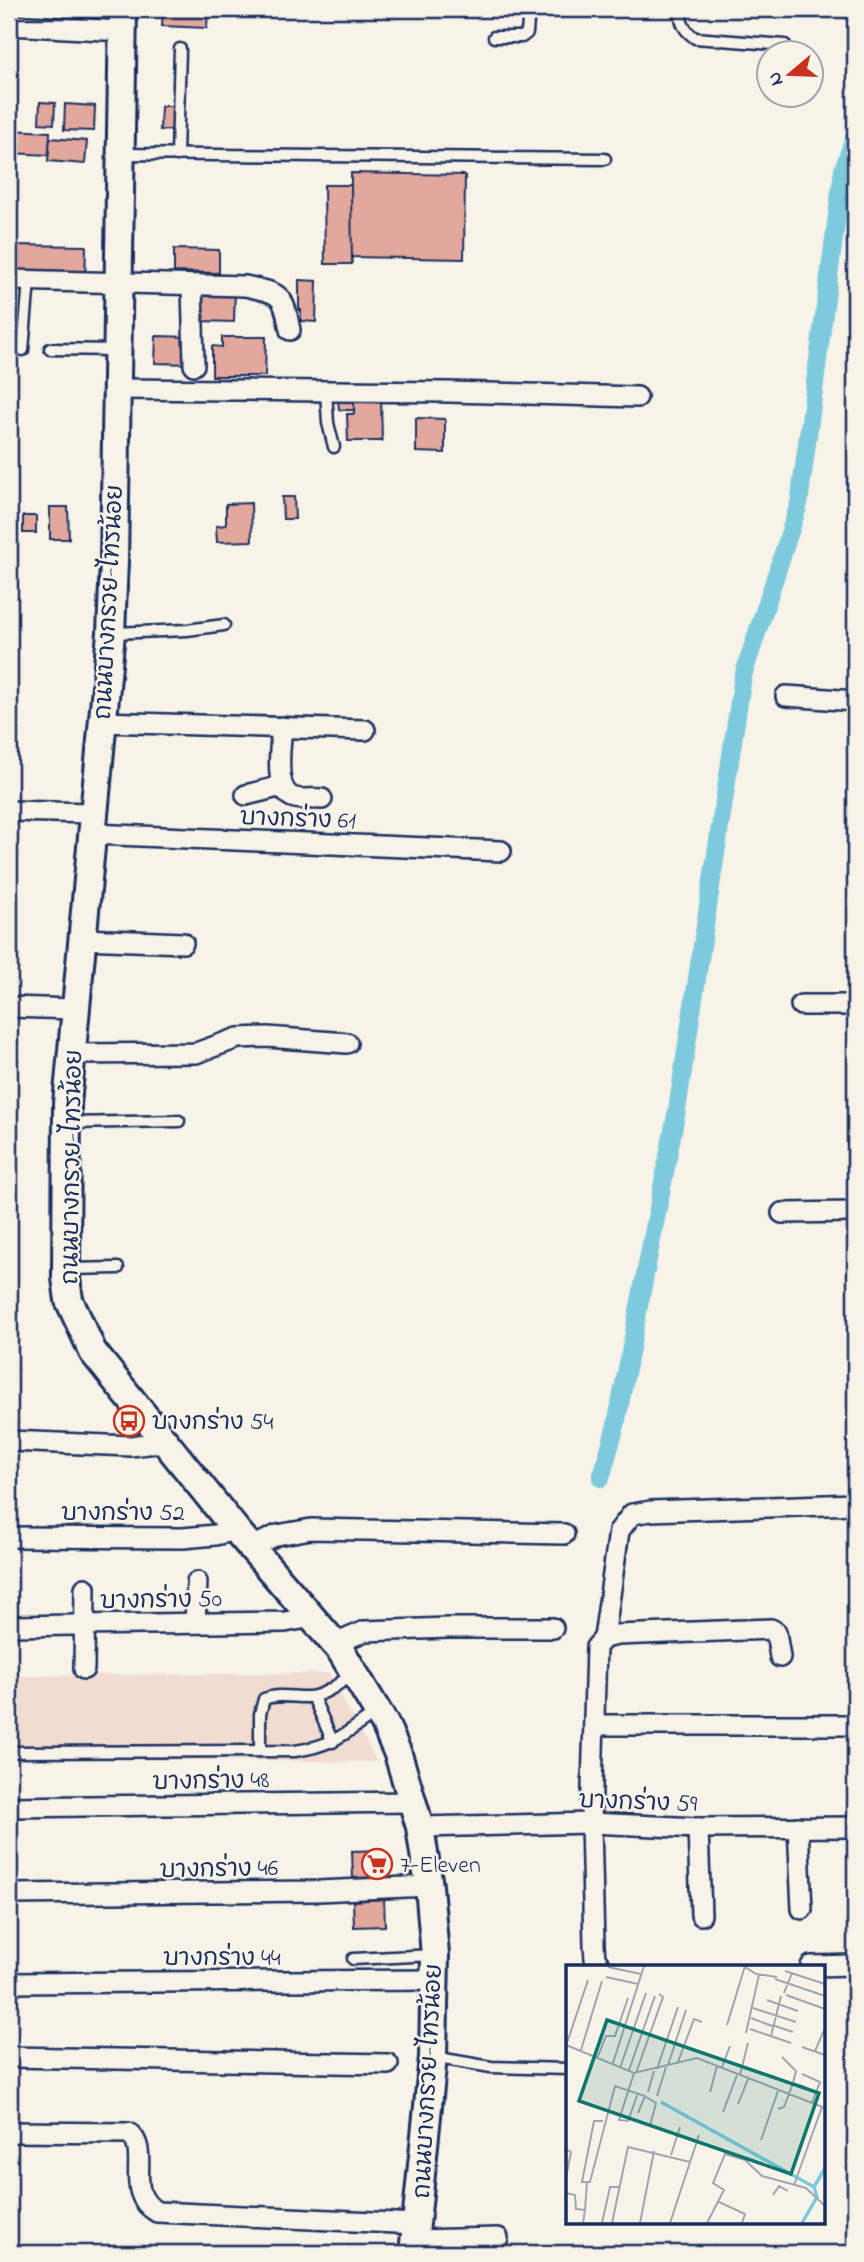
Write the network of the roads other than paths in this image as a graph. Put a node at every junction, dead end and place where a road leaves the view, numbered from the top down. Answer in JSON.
{"nodes":[{"id":1,"x":529,"y":9,"type":"edge"},
{"id":2,"x":681,"y":9,"type":"edge"},
{"id":3,"x":123,"y":20,"type":"edge"},
{"id":4,"x":9,"y":25,"type":"edge"},
{"id":5,"x":494,"y":37,"type":"dead end"},
{"id":6,"x":756,"y":43,"type":"edge"},
{"id":7,"x":180,"y":48,"type":"dead end"},
{"id":8,"x":121,"y":154,"type":"junction"},
{"id":9,"x":177,"y":155,"type":"junction"},
{"id":10,"x":605,"y":159,"type":"dead end"},
{"id":11,"x":9,"y":280,"type":"edge"},
{"id":12,"x":29,"y":281,"type":"junction"},
{"id":13,"x":119,"y":284,"type":"junction"},
{"id":14,"x":192,"y":285,"type":"junction"},
{"id":15,"x":290,"y":330,"type":"dead end"},
{"id":16,"x":50,"y":349,"type":"dead end"},
{"id":17,"x":23,"y":350,"type":"dead end"},
{"id":18,"x":118,"y":350,"type":"junction"},
{"id":19,"x":194,"y":365,"type":"dead end"},
{"id":20,"x":117,"y":389,"type":"junction"},
{"id":21,"x":326,"y":391,"type":"junction"},
{"id":22,"x":637,"y":397,"type":"dead end"},
{"id":23,"x":334,"y":447,"type":"dead end"},
{"id":24,"x":224,"y":625,"type":"dead end"},
{"id":25,"x":111,"y":633,"type":"junction"},
{"id":26,"x":786,"y":696,"type":"dead end"},
{"id":27,"x":855,"y":701,"type":"edge"},
{"id":28,"x":102,"y":722,"type":"junction"},
{"id":29,"x":282,"y":727,"type":"junction"},
{"id":30,"x":365,"y":730,"type":"dead end"},
{"id":31,"x":282,"y":786,"type":"junction"},
{"id":32,"x":246,"y":795,"type":"dead end"},
{"id":33,"x":322,"y":799,"type":"dead end"},
{"id":34,"x":9,"y":811,"type":"edge"},
{"id":35,"x":93,"y":824,"type":"junction"},
{"id":36,"x":501,"y":851,"type":"dead end"},
{"id":37,"x":82,"y":939,"type":"junction"},
{"id":38,"x":183,"y":943,"type":"dead end"},
{"id":39,"x":801,"y":1005,"type":"dead end"},
{"id":40,"x":855,"y":1005,"type":"edge"},
{"id":41,"x":9,"y":1007,"type":"edge"},
{"id":42,"x":75,"y":1009,"type":"junction"},
{"id":43,"x":347,"y":1043,"type":"dead end"},
{"id":44,"x":72,"y":1054,"type":"junction"},
{"id":45,"x":179,"y":1121,"type":"dead end"},
{"id":46,"x":66,"y":1123,"type":"junction"},
{"id":47,"x":855,"y":1212,"type":"edge"},
{"id":48,"x":782,"y":1213,"type":"dead end"},
{"id":49,"x":118,"y":1268,"type":"dead end"},
{"id":50,"x":66,"y":1269,"type":"junction"},
{"id":51,"x":9,"y":1441,"type":"edge"},
{"id":52,"x":164,"y":1442,"type":"junction"},
{"id":53,"x":855,"y":1504,"type":"edge"},
{"id":54,"x":564,"y":1534,"type":"dead end"},
{"id":55,"x":9,"y":1537,"type":"edge"},
{"id":56,"x":244,"y":1538,"type":"junction"},
{"id":57,"x":197,"y":1583,"type":"dead end"},
{"id":58,"x":85,"y":1588,"type":"dead end"},
{"id":59,"x":313,"y":1617,"type":"junction"},
{"id":60,"x":195,"y":1623,"type":"junction"},
{"id":61,"x":85,"y":1625,"type":"junction"},
{"id":62,"x":9,"y":1626,"type":"edge"},
{"id":63,"x":553,"y":1628,"type":"dead end"},
{"id":64,"x":604,"y":1638,"type":"junction"},
{"id":65,"x":334,"y":1644,"type":"junction"},
{"id":66,"x":780,"y":1657,"type":"dead end"},
{"id":67,"x":84,"y":1669,"type":"dead end"},
{"id":68,"x":355,"y":1672,"type":"junction"},
{"id":69,"x":313,"y":1696,"type":"junction"},
{"id":70,"x":378,"y":1712,"type":"junction"},
{"id":71,"x":594,"y":1725,"type":"junction"},
{"id":72,"x":855,"y":1725,"type":"edge"},
{"id":73,"x":333,"y":1742,"type":"junction"},
{"id":74,"x":260,"y":1751,"type":"junction"},
{"id":75,"x":9,"y":1752,"type":"edge"},
{"id":76,"x":9,"y":1807,"type":"edge"},
{"id":77,"x":417,"y":1815,"type":"junction"},
{"id":78,"x":591,"y":1822,"type":"junction"},
{"id":79,"x":855,"y":1827,"type":"edge"},
{"id":80,"x":698,"y":1828,"type":"junction"},
{"id":81,"x":798,"y":1828,"type":"junction"},
{"id":82,"x":429,"y":1886,"type":"junction"},
{"id":83,"x":9,"y":1894,"type":"edge"},
{"id":84,"x":803,"y":1909,"type":"dead end"},
{"id":85,"x":701,"y":1915,"type":"dead end"},
{"id":86,"x":353,"y":1959,"type":"dead end"},
{"id":87,"x":600,"y":1965,"type":"edge"},
{"id":88,"x":855,"y":1965,"type":"edge"},
{"id":89,"x":826,"y":1966,"type":"edge"},
{"id":90,"x":435,"y":1968,"type":"junction"},
{"id":91,"x":9,"y":1983,"type":"edge"},
{"id":92,"x":9,"y":2057,"type":"edge"},
{"id":93,"x":433,"y":2057,"type":"junction"},
{"id":94,"x":388,"y":2064,"type":"dead end"},
{"id":95,"x":566,"y":2069,"type":"edge"},
{"id":96,"x":9,"y":2132,"type":"edge"},
{"id":97,"x":498,"y":2238,"type":"dead end"},
{"id":98,"x":415,"y":2239,"type":"edge"}],
"edges":[{"from":1,"to":5,"type":"lane"},
{"from":2,"to":6,"type":"lane"},
{"from":3,"to":4,"type":"street"},
{"from":3,"to":8,"type":"main road","name":"ถนนบางกรวย-ไทรน้อย"},
{"from":7,"to":9,"type":"lane"},
{"from":8,"to":9,"type":"lane"},
{"from":8,"to":13,"type":"main road","name":"ถนนบางกรวย-ไทรน้อย"},
{"from":9,"to":10,"type":"lane"},
{"from":11,"to":12,"type":"street"},
{"from":12,"to":13,"type":"street"},
{"from":12,"to":17,"type":"lane"},
{"from":13,"to":14,"type":"street"},
{"from":13,"to":18,"type":"main road","name":"ถนนบางกรวย-ไทรน้อย"},
{"from":14,"to":15,"type":"street"},
{"from":14,"to":19,"type":"street"},
{"from":16,"to":18,"type":"lane"},
{"from":18,"to":20,"type":"main road","name":"ถนนบางกรวย-ไทรน้อย"},
{"from":20,"to":21,"type":"street"},
{"from":20,"to":25,"type":"main road","name":"ถนนบางกรวย-ไทรน้อย"},
{"from":21,"to":22,"type":"street"},
{"from":21,"to":23,"type":"lane"},
{"from":24,"to":25,"type":"lane"},
{"from":25,"to":28,"type":"main road","name":"ถนนบางกรวย-ไทรน้อย"},
{"from":26,"to":27,"type":"street"},
{"from":28,"to":29,"type":"street"},
{"from":28,"to":35,"type":"main road","name":"ถนนบางกรวย-ไทรน้อย"},
{"from":29,"to":30,"type":"street"},
{"from":29,"to":31,"type":"street"},
{"from":31,"to":32,"type":"street"},
{"from":31,"to":33,"type":"street"},
{"from":34,"to":35,"type":"street","name":"บางกร่าง 61"},
{"from":35,"to":36,"type":"street","name":"บางกร่าง 61"},
{"from":35,"to":37,"type":"main road","name":"ถนนบางกรวย-ไทรน้อย"},
{"from":37,"to":38,"type":"street"},
{"from":37,"to":42,"type":"main road","name":"ถนนบางกรวย-ไทรน้อย"},
{"from":39,"to":40,"type":"street"},
{"from":41,"to":42,"type":"street"},
{"from":42,"to":44,"type":"main road","name":"ถนนบางกรวย-ไทรน้อย"},
{"from":43,"to":44,"type":"street"},
{"from":44,"to":46,"type":"main road","name":"ถนนบางกรวย-ไทรน้อย"},
{"from":45,"to":46,"type":"lane"},
{"from":46,"to":50,"type":"main road","name":"ถนนบางกรวย-ไทรน้อย"},
{"from":47,"to":48,"type":"street"},
{"from":49,"to":50,"type":"lane"},
{"from":50,"to":52,"type":"main road","name":"ถนนบางกรวย-ไทรน้อย"},
{"from":51,"to":52,"type":"street"},
{"from":52,"to":56,"type":"main road","name":"ถนนบางกรวย-ไทรน้อย"},
{"from":53,"to":64,"type":"street"},
{"from":54,"to":56,"type":"street","name":"บางกร่าง 52"},
{"from":55,"to":56,"type":"street","name":"บางกร่าง 52"},
{"from":56,"to":59,"type":"main road","name":"ถนนบางกรวย-ไทรน้อย"},
{"from":57,"to":60,"type":"street"},
{"from":58,"to":61,"type":"street"},
{"from":59,"to":60,"type":"street","name":"บางกร่าง 50"},
{"from":59,"to":65,"type":"main road","name":"ถนนบางกรวย-ไทรน้อย"},
{"from":60,"to":61,"type":"street","name":"บางกร่าง 50"},
{"from":61,"to":62,"type":"street","name":"บางกร่าง 50"},
{"from":61,"to":67,"type":"street"},
{"from":63,"to":65,"type":"street"},
{"from":64,"to":66,"type":"street"},
{"from":64,"to":71,"type":"street"},
{"from":65,"to":68,"type":"main road","name":"ถนนบางกรวย-ไทรน้อย"},
{"from":68,"to":69,"type":"lane"},
{"from":68,"to":70,"type":"main road","name":"ถนนบางกรวย-ไทรน้อย"},
{"from":69,"to":73,"type":"lane"},
{"from":69,"to":74,"type":"lane"},
{"from":70,"to":73,"type":"lane"},
{"from":70,"to":77,"type":"main road","name":"ถนนบางกรวย-ไทรน้อย"},
{"from":71,"to":72,"type":"street"},
{"from":71,"to":78,"type":"street"},
{"from":73,"to":74,"type":"lane"},
{"from":74,"to":75,"type":"lane"},
{"from":76,"to":77,"type":"street","name":"บางกร่าง 48"},
{"from":77,"to":78,"type":"street","name":"บางกร่าง 59"},
{"from":77,"to":82,"type":"main road","name":"ถนนบางกรวย-ไทรน้อย"},
{"from":78,"to":80,"type":"street","name":"บางกร่าง 59"},
{"from":78,"to":87,"type":"street"},
{"from":79,"to":81,"type":"street","name":"บางกร่าง 59"},
{"from":80,"to":81,"type":"street","name":"บางกร่าง 59"},
{"from":80,"to":85,"type":"street"},
{"from":81,"to":84,"type":"street"},
{"from":82,"to":83,"type":"street","name":"บางกร่าง 46"},
{"from":82,"to":90,"type":"main road","name":"ถนนบางกรวย-ไทรน้อย"},
{"from":86,"to":90,"type":"lane"},
{"from":88,"to":89,"type":"street"},
{"from":90,"to":91,"type":"street","name":"บางกร่าง 44"},
{"from":90,"to":93,"type":"main road","name":"ถนนบางกรวย-ไทรน้อย"},
{"from":92,"to":94,"type":"street"},
{"from":93,"to":95,"type":"lane"},
{"from":93,"to":98,"type":"main road","name":"ถนนบางกรวย-ไทรน้อย"},
{"from":96,"to":98,"type":"street"},
{"from":97,"to":98,"type":"street"}]}
